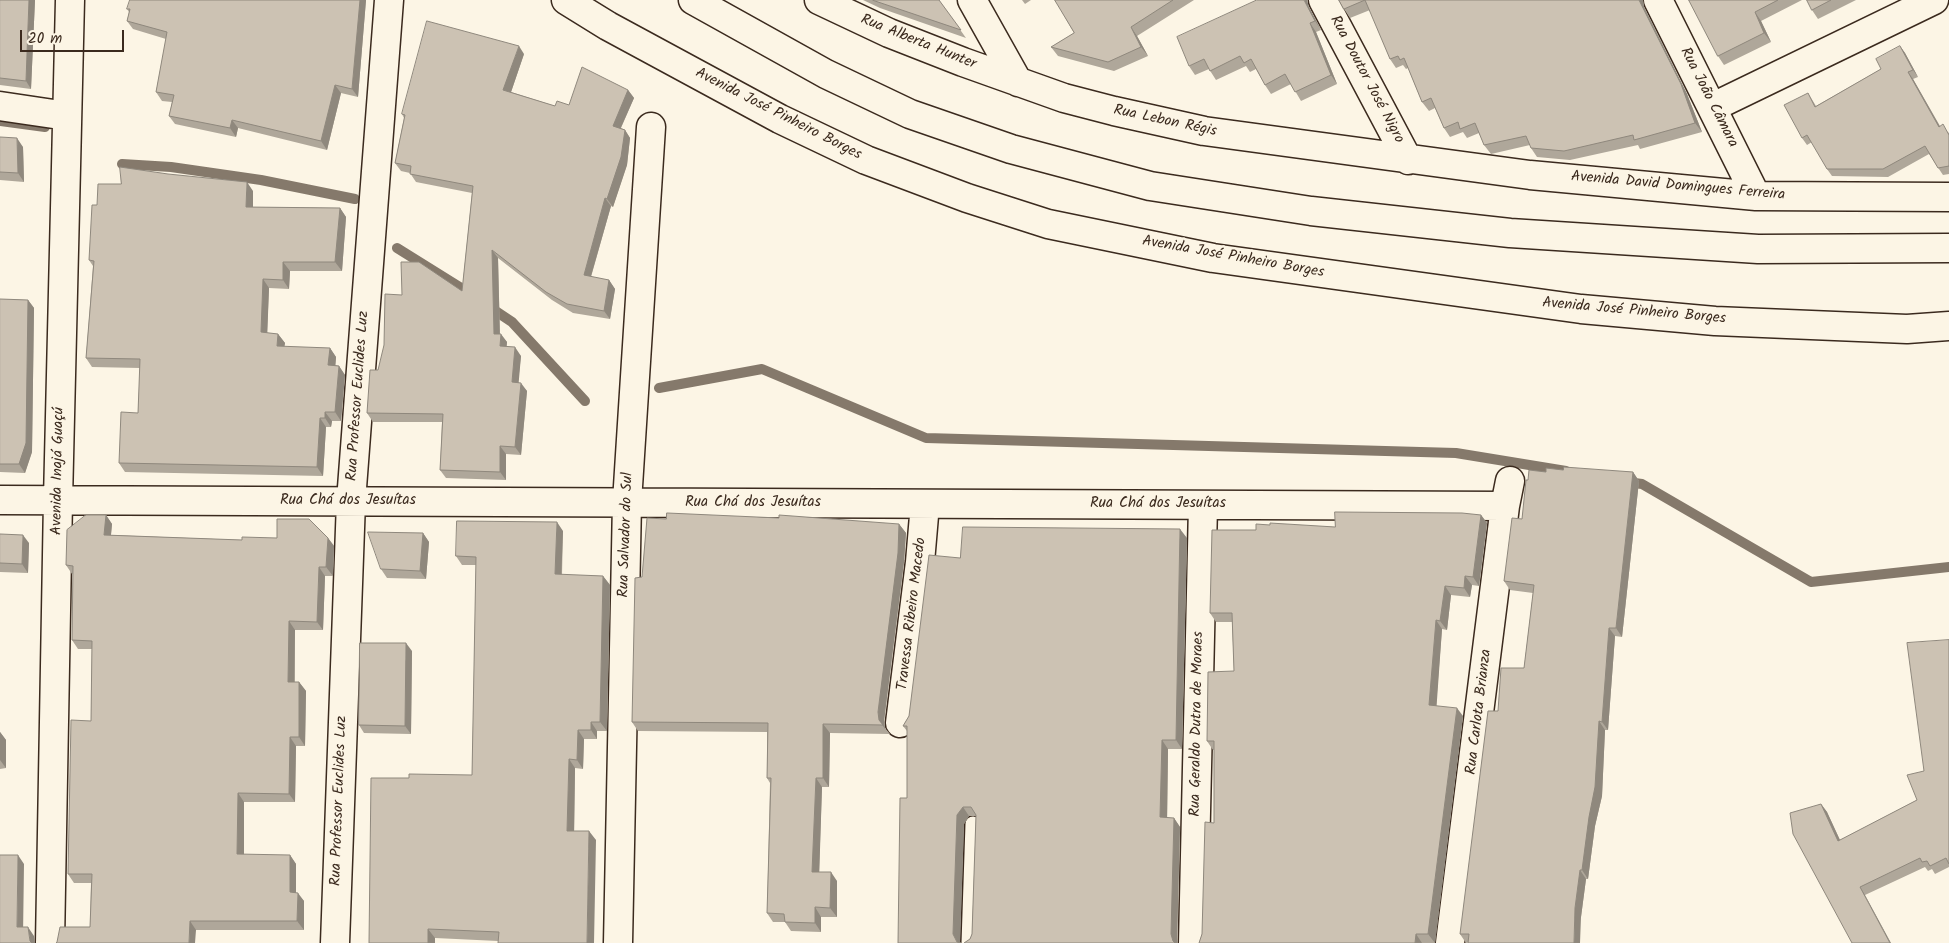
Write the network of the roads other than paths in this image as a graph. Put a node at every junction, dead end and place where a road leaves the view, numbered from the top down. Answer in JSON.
{"nodes":[{"id":1,"x":70,"y":0,"type":"edge"},
{"id":2,"x":389,"y":0,"type":"edge"},
{"id":3,"x":566,"y":0,"type":"edge"},
{"id":4,"x":694,"y":0,"type":"edge"},
{"id":5,"x":819,"y":0,"type":"edge"},
{"id":6,"x":972,"y":0,"type":"edge"},
{"id":7,"x":1323,"y":0,"type":"edge"},
{"id":8,"x":1658,"y":0,"type":"edge"},
{"id":9,"x":1934,"y":0,"type":"edge"},
{"id":10,"x":1018,"y":82,"type":"junction"},
{"id":11,"x":0,"y":106,"type":"edge"},
{"id":12,"x":1713,"y":107,"type":"junction"},
{"id":13,"x":67,"y":116,"type":"junction"},
{"id":14,"x":651,"y":127,"type":"dead end"},
{"id":15,"x":1408,"y":160,"type":"junction"},
{"id":16,"x":1756,"y":196,"type":"junction"},
{"id":17,"x":1949,"y":197,"type":"edge"},
{"id":18,"x":1949,"y":248,"type":"edge"},
{"id":19,"x":1949,"y":326,"type":"edge"},
{"id":20,"x":1508,"y":493,"type":"joint"},
{"id":21,"x":0,"y":500,"type":"edge"},
{"id":22,"x":58,"y":500,"type":"junction"},
{"id":23,"x":351,"y":501,"type":"junction"},
{"id":24,"x":627,"y":502,"type":"junction"},
{"id":25,"x":925,"y":504,"type":"junction"},
{"id":26,"x":1203,"y":504,"type":"junction"},
{"id":27,"x":900,"y":723,"type":"dead end"},
{"id":28,"x":973,"y":824,"type":"edge"},
{"id":29,"x":50,"y":943,"type":"edge"},
{"id":30,"x":335,"y":943,"type":"edge"},
{"id":31,"x":618,"y":943,"type":"edge"},
{"id":32,"x":968,"y":943,"type":"edge"},
{"id":33,"x":1192,"y":943,"type":"edge"},
{"id":34,"x":1450,"y":943,"type":"edge"}],
"edges":[{"from":1,"to":13,"type":"street","name":"Avenida Inajá Guaçú"},
{"from":2,"to":23,"type":"street","name":"Rua Professor Euclides Luz"},
{"from":3,"to":19,"type":"street","name":"Avenida José Pinheiro Borges"},
{"from":4,"to":18,"type":"street"},
{"from":5,"to":10,"type":"street","name":"Rua Alberta Hunter"},
{"from":6,"to":10,"type":"street"},
{"from":7,"to":15,"type":"street","name":"Rua Doutor José Nigro"},
{"from":8,"to":12,"type":"street","name":"Rua João Câmara"},
{"from":9,"to":12,"type":"street"},
{"from":10,"to":15,"type":"street","name":"Rua Lebon Régis"},
{"from":11,"to":13,"type":"street"},
{"from":12,"to":16,"type":"street","name":"Rua João Câmara"},
{"from":13,"to":22,"type":"street","name":"Avenida Inajá Guaçú"},
{"from":14,"to":24,"type":"street","name":"Rua Salvador do Sul"},
{"from":15,"to":16,"type":"street","name":"Avenida David Domingues Ferreira"},
{"from":16,"to":17,"type":"street","name":"Avenida David Domingues Ferreira"},
{"from":20,"to":26,"type":"street","name":"Rua Chá dos Jesuítas"},
{"from":20,"to":34,"type":"street","name":"Rua Carlota Brianza"},
{"from":21,"to":22,"type":"street","name":"Rua Chá dos Jesuítas"},
{"from":22,"to":23,"type":"street","name":"Rua Chá dos Jesuítas"},
{"from":22,"to":29,"type":"street","name":"Avenida Inajá Guaçú"},
{"from":23,"to":24,"type":"street","name":"Rua Chá dos Jesuítas"},
{"from":23,"to":30,"type":"street","name":"Rua Professor Euclides Luz"},
{"from":24,"to":25,"type":"street","name":"Rua Chá dos Jesuítas"},
{"from":24,"to":31,"type":"street","name":"Rua Salvador do Sul"},
{"from":25,"to":26,"type":"street","name":"Rua Chá dos Jesuítas"},
{"from":25,"to":27,"type":"street","name":"Travessa Ribeiro Macedo"},
{"from":26,"to":33,"type":"street","name":"Rua Geraldo Dutra de Moraes"},
{"from":28,"to":32,"type":"lane"}]}
